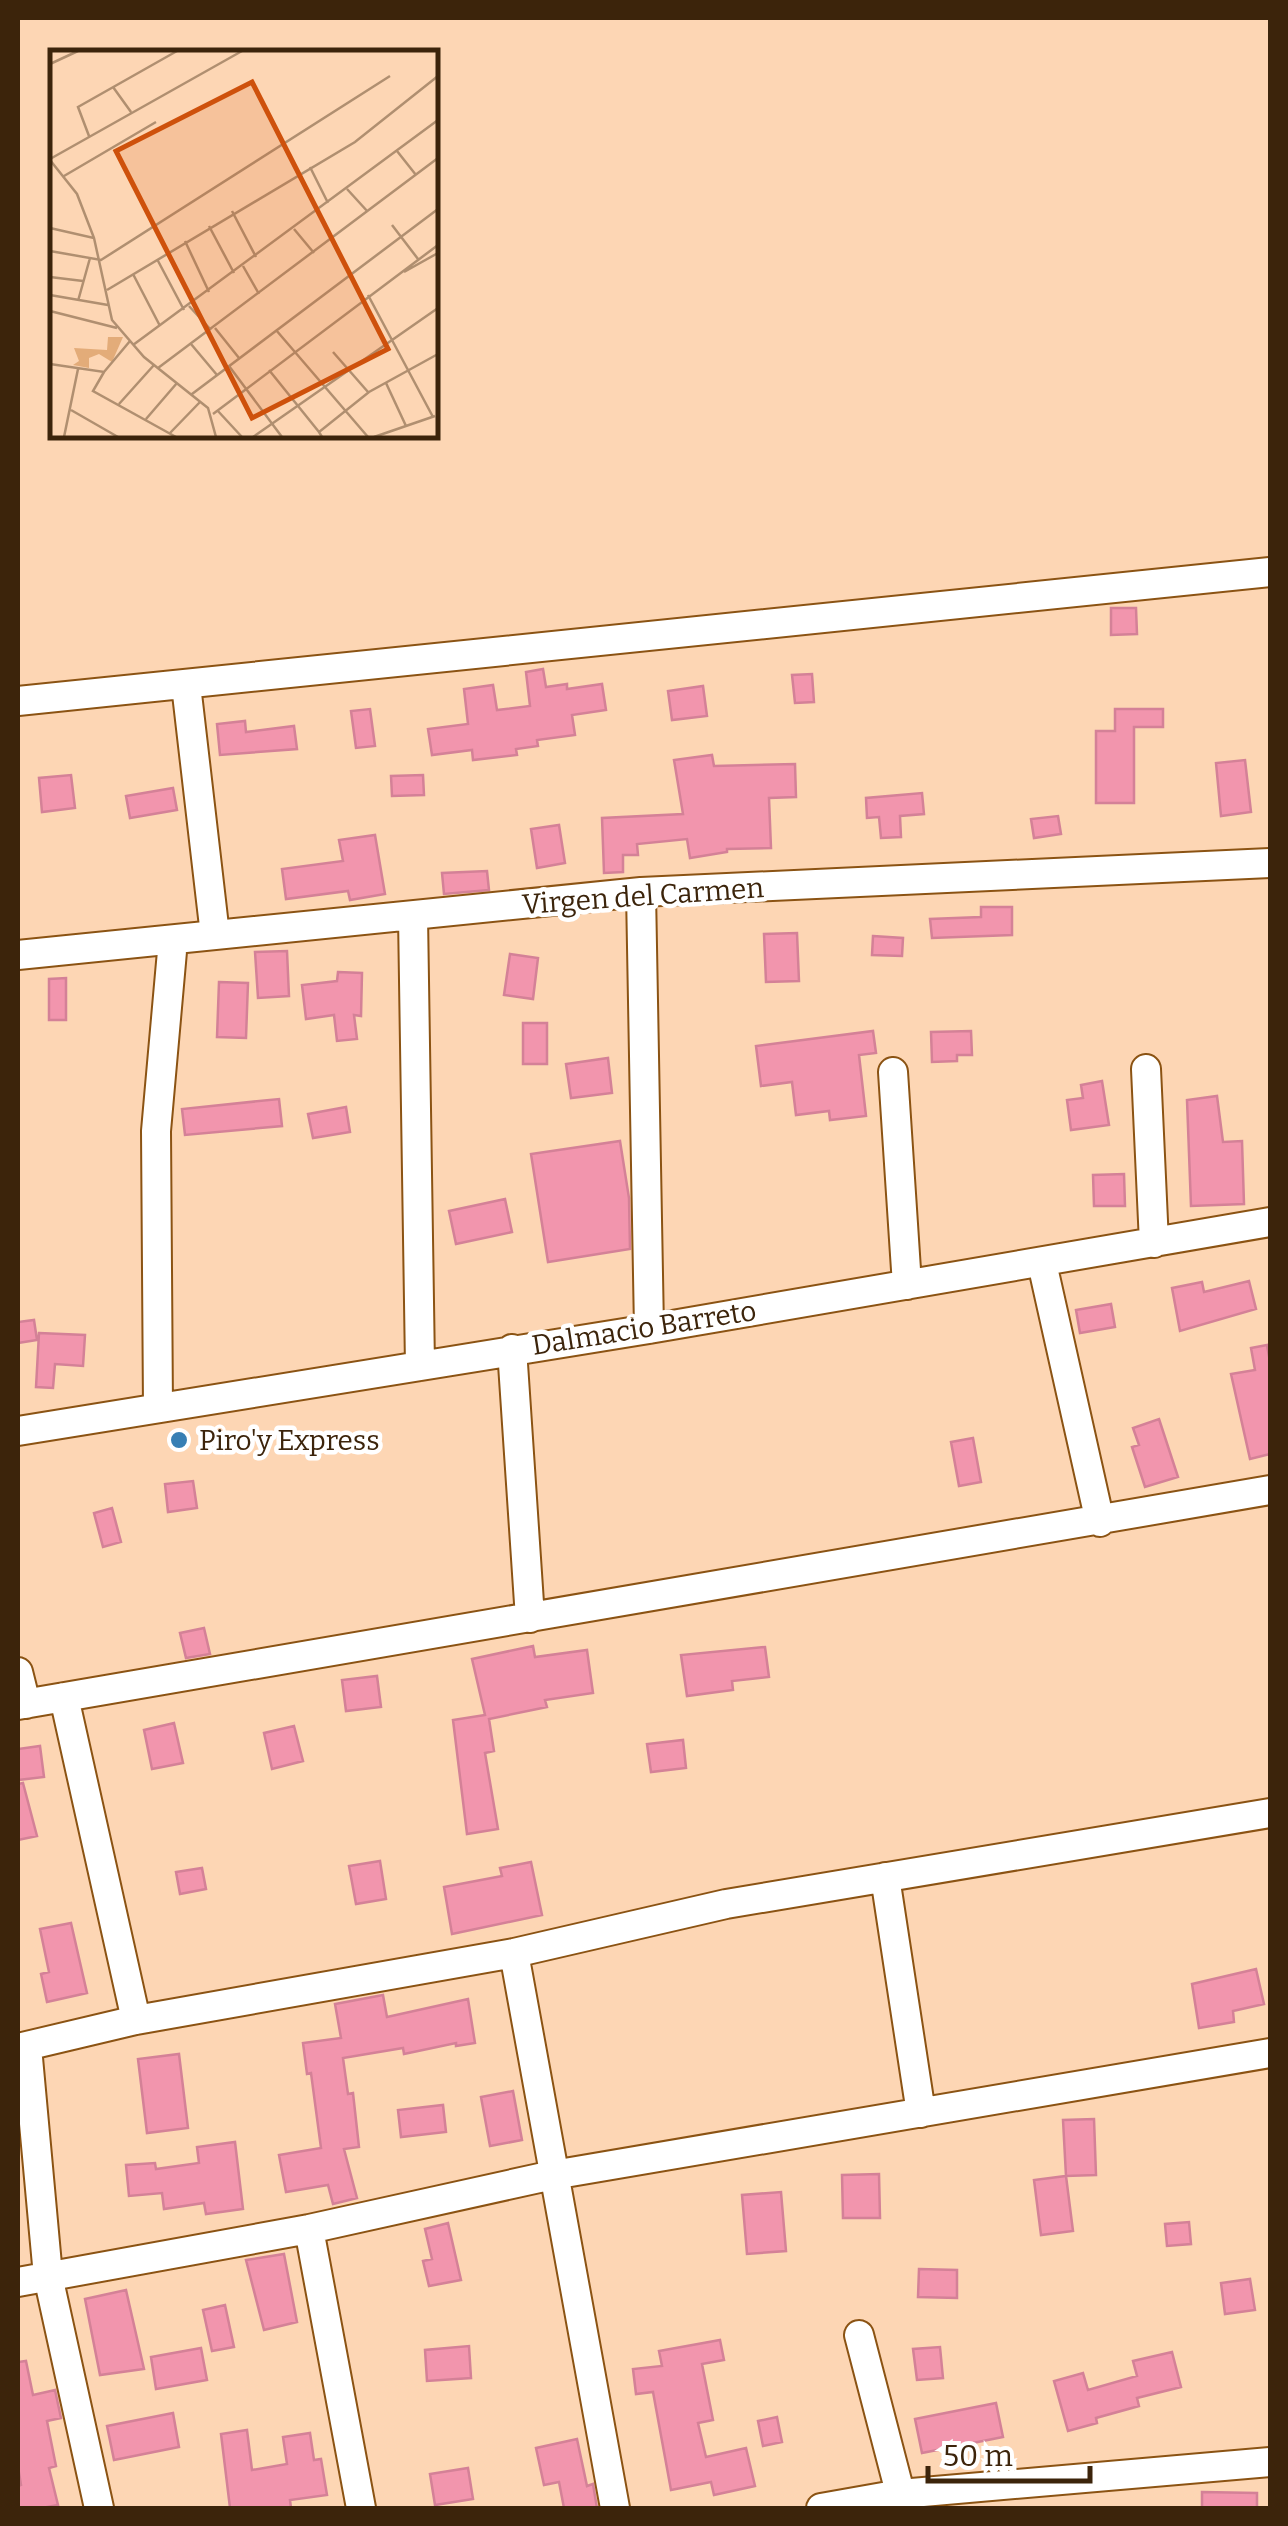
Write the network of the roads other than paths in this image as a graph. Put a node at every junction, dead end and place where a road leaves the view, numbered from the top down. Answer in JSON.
{"nodes":[{"id":1,"x":1270,"y":572,"type":"edge"},
{"id":2,"x":186,"y":684,"type":"junction"},
{"id":3,"x":18,"y":701,"type":"edge"},
{"id":4,"x":1270,"y":863,"type":"edge"},
{"id":5,"x":642,"y":892,"type":"junction"},
{"id":6,"x":413,"y":916,"type":"junction"},
{"id":7,"x":215,"y":935,"type":"junction"},
{"id":8,"x":173,"y":940,"type":"junction"},
{"id":9,"x":18,"y":956,"type":"edge"},
{"id":10,"x":1146,"y":1070,"type":"dead end"},
{"id":11,"x":894,"y":1072,"type":"dead end"},
{"id":12,"x":1270,"y":1222,"type":"edge"},
{"id":13,"x":1154,"y":1243,"type":"junction"},
{"id":14,"x":1042,"y":1263,"type":"junction"},
{"id":15,"x":907,"y":1285,"type":"junction"},
{"id":16,"x":649,"y":1329,"type":"junction"},
{"id":17,"x":512,"y":1349,"type":"junction"},
{"id":18,"x":420,"y":1366,"type":"junction"},
{"id":19,"x":158,"y":1408,"type":"junction"},
{"id":20,"x":18,"y":1431,"type":"edge"},
{"id":21,"x":1270,"y":1490,"type":"edge"},
{"id":22,"x":1100,"y":1522,"type":"junction"},
{"id":23,"x":530,"y":1618,"type":"junction"},
{"id":24,"x":18,"y":1672,"type":"edge"},
{"id":25,"x":64,"y":1697,"type":"junction"},
{"id":26,"x":22,"y":1705,"type":"edge"},
{"id":27,"x":1270,"y":1813,"type":"edge"},
{"id":28,"x":885,"y":1878,"type":"junction"},
{"id":29,"x":514,"y":1953,"type":"junction"},
{"id":30,"x":136,"y":2020,"type":"junction"},
{"id":31,"x":22,"y":2048,"type":"edge"},
{"id":32,"x":1270,"y":2054,"type":"edge"},
{"id":33,"x":921,"y":2112,"type":"junction"},
{"id":34,"x":553,"y":2175,"type":"junction"},
{"id":35,"x":308,"y":2229,"type":"junction"},
{"id":36,"x":48,"y":2276,"type":"junction"},
{"id":37,"x":18,"y":2282,"type":"edge"},
{"id":38,"x":858,"y":2335,"type":"dead end"},
{"id":39,"x":1270,"y":2462,"type":"edge"},
{"id":40,"x":902,"y":2501,"type":"edge"},
{"id":41,"x":98,"y":2508,"type":"edge"},
{"id":42,"x":361,"y":2508,"type":"edge"},
{"id":43,"x":614,"y":2508,"type":"edge"},
{"id":44,"x":821,"y":2508,"type":"edge"}],
"edges":[{"from":1,"to":2,"type":"street"},
{"from":2,"to":3,"type":"street"},
{"from":2,"to":7,"type":"street"},
{"from":4,"to":5,"type":"street","name":"Virgen del Carmen"},
{"from":5,"to":6,"type":"street","name":"Virgen del Carmen"},
{"from":5,"to":16,"type":"street"},
{"from":6,"to":7,"type":"street","name":"Virgen del Carmen"},
{"from":6,"to":18,"type":"street"},
{"from":7,"to":8,"type":"street","name":"Virgen del Carmen"},
{"from":8,"to":9,"type":"street","name":"Virgen del Carmen"},
{"from":8,"to":19,"type":"street"},
{"from":10,"to":13,"type":"street"},
{"from":11,"to":15,"type":"street"},
{"from":12,"to":13,"type":"street","name":"Dalmacio Barreto"},
{"from":13,"to":14,"type":"street","name":"Dalmacio Barreto"},
{"from":14,"to":15,"type":"street","name":"Dalmacio Barreto"},
{"from":14,"to":22,"type":"street"},
{"from":15,"to":16,"type":"street","name":"Dalmacio Barreto"},
{"from":16,"to":17,"type":"street","name":"Dalmacio Barreto"},
{"from":17,"to":18,"type":"street","name":"Dalmacio Barreto"},
{"from":17,"to":23,"type":"street"},
{"from":18,"to":19,"type":"street","name":"Dalmacio Barreto"},
{"from":19,"to":20,"type":"street","name":"Dalmacio Barreto"},
{"from":21,"to":22,"type":"street"},
{"from":22,"to":23,"type":"street"},
{"from":23,"to":25,"type":"street"},
{"from":24,"to":26,"type":"street"},
{"from":25,"to":26,"type":"street"},
{"from":25,"to":30,"type":"street"},
{"from":27,"to":28,"type":"street"},
{"from":28,"to":29,"type":"street"},
{"from":28,"to":33,"type":"street"},
{"from":29,"to":30,"type":"street"},
{"from":29,"to":34,"type":"street"},
{"from":30,"to":31,"type":"street"},
{"from":31,"to":36,"type":"street"},
{"from":32,"to":33,"type":"street"},
{"from":33,"to":34,"type":"street"},
{"from":34,"to":35,"type":"street"},
{"from":34,"to":43,"type":"street"},
{"from":35,"to":36,"type":"street"},
{"from":35,"to":42,"type":"street"},
{"from":36,"to":37,"type":"street"},
{"from":36,"to":41,"type":"street"},
{"from":38,"to":40,"type":"street"},
{"from":39,"to":40,"type":"street"},
{"from":40,"to":44,"type":"street"}]}
